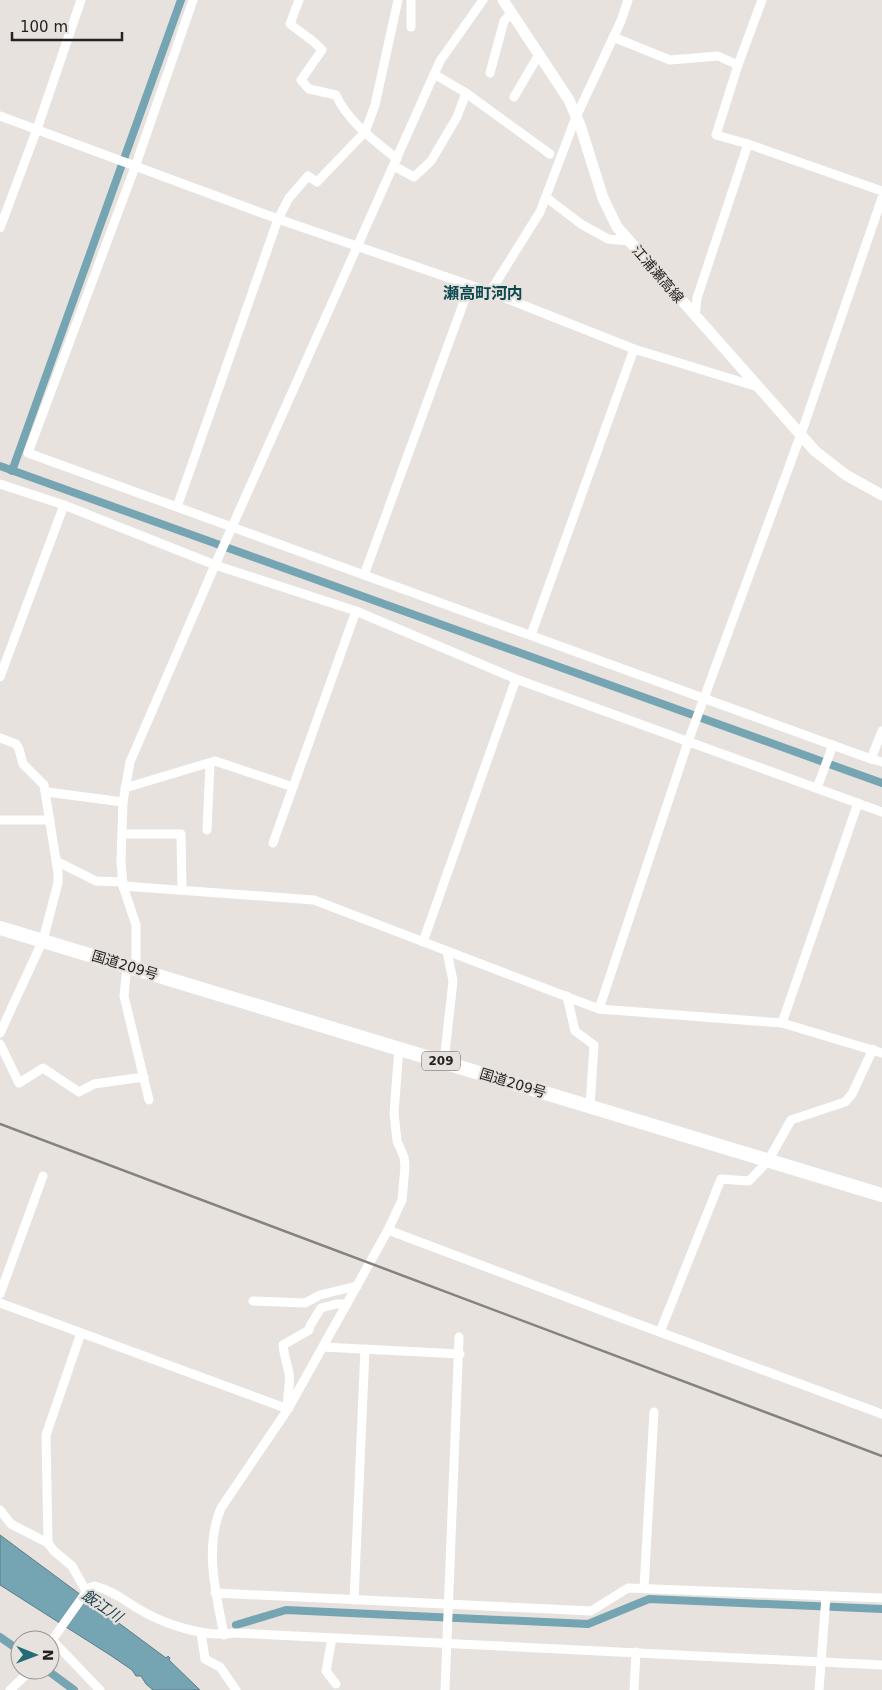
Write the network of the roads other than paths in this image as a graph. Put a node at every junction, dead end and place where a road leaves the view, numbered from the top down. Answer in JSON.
{"nodes":[{"id":1,"x":81,"y":0,"type":"edge"},
{"id":2,"x":193,"y":0,"type":"edge"},
{"id":3,"x":299,"y":0,"type":"edge"},
{"id":4,"x":398,"y":0,"type":"edge"},
{"id":5,"x":411,"y":0,"type":"edge"},
{"id":6,"x":483,"y":0,"type":"edge"},
{"id":7,"x":503,"y":0,"type":"edge"},
{"id":8,"x":628,"y":0,"type":"edge"},
{"id":9,"x":762,"y":0,"type":"edge"},
{"id":10,"x":512,"y":12,"type":"junction"},
{"id":11,"x":411,"y":27,"type":"dead end"},
{"id":12,"x":613,"y":37,"type":"junction"},
{"id":13,"x":538,"y":56,"type":"junction"},
{"id":14,"x":738,"y":65,"type":"junction"},
{"id":15,"x":490,"y":73,"type":"dead end"},
{"id":16,"x":434,"y":74,"type":"junction"},
{"id":17,"x":466,"y":93,"type":"junction"},
{"id":18,"x":514,"y":97,"type":"dead end"},
{"id":19,"x":0,"y":116,"type":"edge"},
{"id":20,"x":576,"y":117,"type":"junction"},
{"id":21,"x":37,"y":129,"type":"junction"},
{"id":22,"x":365,"y":132,"type":"junction"},
{"id":23,"x":748,"y":144,"type":"junction"},
{"id":24,"x":550,"y":154,"type":"dead end"},
{"id":25,"x":396,"y":162,"type":"junction"},
{"id":26,"x":134,"y":167,"type":"junction"},
{"id":27,"x":882,"y":191,"type":"edge"},
{"id":28,"x":882,"y":198,"type":"edge"},
{"id":29,"x":544,"y":200,"type":"junction"},
{"id":30,"x":278,"y":219,"type":"junction"},
{"id":31,"x":0,"y":228,"type":"edge"},
{"id":32,"x":629,"y":241,"type":"junction"},
{"id":33,"x":358,"y":246,"type":"junction"},
{"id":34,"x":470,"y":285,"type":"junction"},
{"id":35,"x":490,"y":292,"type":"junction"},
{"id":36,"x":696,"y":317,"type":"junction"},
{"id":37,"x":634,"y":349,"type":"junction"},
{"id":38,"x":758,"y":387,"type":"junction"},
{"id":39,"x":801,"y":434,"type":"junction"},
{"id":40,"x":0,"y":484,"type":"edge"},
{"id":41,"x":882,"y":495,"type":"edge"},
{"id":42,"x":64,"y":505,"type":"junction"},
{"id":43,"x":177,"y":507,"type":"junction"},
{"id":44,"x":232,"y":530,"type":"junction"},
{"id":45,"x":216,"y":565,"type":"junction"},
{"id":46,"x":364,"y":575,"type":"junction"},
{"id":47,"x":356,"y":611,"type":"junction"},
{"id":48,"x":531,"y":635,"type":"junction"},
{"id":49,"x":0,"y":677,"type":"edge"},
{"id":50,"x":516,"y":679,"type":"junction"},
{"id":51,"x":703,"y":699,"type":"junction"},
{"id":52,"x":882,"y":731,"type":"edge"},
{"id":53,"x":0,"y":738,"type":"edge"},
{"id":54,"x":689,"y":740,"type":"junction"},
{"id":55,"x":833,"y":747,"type":"junction"},
{"id":56,"x":871,"y":759,"type":"junction"},
{"id":57,"x":210,"y":762,"type":"junction"},
{"id":58,"x":882,"y":762,"type":"edge"},
{"id":59,"x":817,"y":786,"type":"junction"},
{"id":60,"x":293,"y":787,"type":"junction"},
{"id":61,"x":125,"y":788,"type":"junction"},
{"id":62,"x":46,"y":792,"type":"junction"},
{"id":63,"x":123,"y":802,"type":"junction"},
{"id":64,"x":858,"y":803,"type":"junction"},
{"id":65,"x":882,"y":812,"type":"edge"},
{"id":66,"x":0,"y":820,"type":"edge"},
{"id":67,"x":50,"y":820,"type":"junction"},
{"id":68,"x":207,"y":830,"type":"dead end"},
{"id":69,"x":122,"y":834,"type":"junction"},
{"id":70,"x":273,"y":843,"type":"dead end"},
{"id":71,"x":56,"y":861,"type":"junction"},
{"id":72,"x":123,"y":884,"type":"junction"},
{"id":73,"x":182,"y":890,"type":"junction"},
{"id":74,"x":0,"y":928,"type":"edge"},
{"id":75,"x":43,"y":940,"type":"junction"},
{"id":76,"x":423,"y":942,"type":"junction"},
{"id":77,"x":447,"y":952,"type":"junction"},
{"id":78,"x":132,"y":967,"type":"junction"},
{"id":79,"x":567,"y":996,"type":"junction"},
{"id":80,"x":599,"y":1009,"type":"junction"},
{"id":81,"x":782,"y":1023,"type":"junction"},
{"id":82,"x":0,"y":1033,"type":"edge"},
{"id":83,"x":0,"y":1044,"type":"edge"},
{"id":84,"x":399,"y":1048,"type":"junction"},
{"id":85,"x":873,"y":1049,"type":"junction"},
{"id":86,"x":882,"y":1053,"type":"edge"},
{"id":87,"x":444,"y":1062,"type":"junction"},
{"id":88,"x":144,"y":1078,"type":"junction"},
{"id":89,"x":149,"y":1100,"type":"dead end"},
{"id":90,"x":590,"y":1106,"type":"junction"},
{"id":91,"x":768,"y":1161,"type":"junction"},
{"id":92,"x":43,"y":1176,"type":"dead end"},
{"id":93,"x":882,"y":1196,"type":"edge"},
{"id":94,"x":388,"y":1230,"type":"junction"},
{"id":95,"x":357,"y":1286,"type":"junction"},
{"id":96,"x":0,"y":1294,"type":"edge"},
{"id":97,"x":253,"y":1301,"type":"dead end"},
{"id":98,"x":0,"y":1303,"type":"edge"},
{"id":99,"x":347,"y":1304,"type":"junction"},
{"id":100,"x":660,"y":1332,"type":"junction"},
{"id":101,"x":81,"y":1333,"type":"junction"},
{"id":102,"x":460,"y":1338,"type":"dead end"},
{"id":103,"x":323,"y":1347,"type":"junction"},
{"id":104,"x":365,"y":1349,"type":"junction"},
{"id":105,"x":460,"y":1354,"type":"junction"},
{"id":106,"x":288,"y":1409,"type":"junction"},
{"id":107,"x":654,"y":1412,"type":"dead end"},
{"id":108,"x":882,"y":1414,"type":"edge"},
{"id":109,"x":0,"y":1510,"type":"edge"},
{"id":110,"x":48,"y":1543,"type":"junction"},
{"id":111,"x":644,"y":1588,"type":"junction"},
{"id":112,"x":86,"y":1591,"type":"junction"},
{"id":113,"x":215,"y":1593,"type":"junction"},
{"id":114,"x":826,"y":1596,"type":"junction"},
{"id":115,"x":882,"y":1598,"type":"edge"},
{"id":116,"x":354,"y":1600,"type":"junction"},
{"id":117,"x":449,"y":1604,"type":"junction"},
{"id":118,"x":59,"y":1630,"type":"edge"},
{"id":119,"x":201,"y":1632,"type":"junction"},
{"id":120,"x":224,"y":1635,"type":"junction"},
{"id":121,"x":332,"y":1638,"type":"junction"},
{"id":122,"x":447,"y":1643,"type":"junction"},
{"id":123,"x":60,"y":1647,"type":"edge"},
{"id":124,"x":636,"y":1652,"type":"junction"},
{"id":125,"x":821,"y":1662,"type":"junction"},
{"id":126,"x":882,"y":1665,"type":"edge"},
{"id":127,"x":20,"y":1680,"type":"edge"},
{"id":128,"x":336,"y":1684,"type":"dead end"},
{"id":129,"x":10,"y":1690,"type":"edge"},
{"id":130,"x":100,"y":1690,"type":"edge"},
{"id":131,"x":236,"y":1690,"type":"edge"},
{"id":132,"x":445,"y":1690,"type":"edge"},
{"id":133,"x":634,"y":1690,"type":"edge"},
{"id":134,"x":820,"y":1690,"type":"edge"}],
"edges":[{"from":1,"to":21,"type":"street"},
{"from":2,"to":26,"type":"street"},
{"from":3,"to":22,"type":"street"},
{"from":4,"to":22,"type":"street"},
{"from":5,"to":11,"type":"street"},
{"from":6,"to":16,"type":"street"},
{"from":7,"to":10,"type":"main road","name":"江浦瀬高線"},
{"from":8,"to":12,"type":"street"},
{"from":9,"to":14,"type":"street"},
{"from":10,"to":13,"type":"main road","name":"江浦瀬高線"},
{"from":10,"to":15,"type":"street"},
{"from":12,"to":14,"type":"street"},
{"from":12,"to":20,"type":"street"},
{"from":13,"to":18,"type":"street"},
{"from":13,"to":20,"type":"main road","name":"江浦瀬高線"},
{"from":14,"to":23,"type":"street"},
{"from":16,"to":17,"type":"street"},
{"from":16,"to":25,"type":"street"},
{"from":17,"to":24,"type":"street"},
{"from":17,"to":25,"type":"street"},
{"from":19,"to":21,"type":"street"},
{"from":20,"to":29,"type":"street"},
{"from":20,"to":32,"type":"main road","name":"江浦瀬高線"},
{"from":21,"to":26,"type":"street"},
{"from":21,"to":31,"type":"street"},
{"from":22,"to":25,"type":"street"},
{"from":22,"to":30,"type":"street"},
{"from":23,"to":27,"type":"street"},
{"from":23,"to":36,"type":"street"},
{"from":25,"to":33,"type":"street"},
{"from":26,"to":30,"type":"street"},
{"from":26,"to":43,"type":"street"},
{"from":28,"to":39,"type":"street"},
{"from":29,"to":32,"type":"street"},
{"from":29,"to":35,"type":"street"},
{"from":30,"to":33,"type":"street"},
{"from":30,"to":43,"type":"street"},
{"from":32,"to":36,"type":"main road","name":"江浦瀬高線"},
{"from":33,"to":34,"type":"street"},
{"from":33,"to":44,"type":"street"},
{"from":34,"to":35,"type":"street"},
{"from":34,"to":46,"type":"street"},
{"from":35,"to":37,"type":"street"},
{"from":36,"to":38,"type":"main road","name":"江浦瀬高線"},
{"from":37,"to":38,"type":"street"},
{"from":37,"to":48,"type":"street"},
{"from":38,"to":39,"type":"main road","name":"江浦瀬高線"},
{"from":39,"to":41,"type":"main road","name":"江浦瀬高線"},
{"from":39,"to":51,"type":"street"},
{"from":40,"to":42,"type":"street"},
{"from":42,"to":45,"type":"street"},
{"from":42,"to":49,"type":"street"},
{"from":43,"to":44,"type":"street"},
{"from":44,"to":45,"type":"street"},
{"from":44,"to":46,"type":"street"},
{"from":45,"to":47,"type":"street"},
{"from":45,"to":61,"type":"street"},
{"from":46,"to":48,"type":"street"},
{"from":47,"to":50,"type":"street"},
{"from":47,"to":60,"type":"street"},
{"from":48,"to":51,"type":"street"},
{"from":50,"to":54,"type":"street"},
{"from":50,"to":76,"type":"street"},
{"from":51,"to":54,"type":"street"},
{"from":51,"to":55,"type":"street"},
{"from":52,"to":56,"type":"street"},
{"from":53,"to":62,"type":"street"},
{"from":54,"to":59,"type":"street"},
{"from":54,"to":80,"type":"street"},
{"from":55,"to":56,"type":"street"},
{"from":55,"to":59,"type":"street"},
{"from":56,"to":58,"type":"street"},
{"from":57,"to":60,"type":"street"},
{"from":57,"to":61,"type":"street"},
{"from":57,"to":68,"type":"street"},
{"from":59,"to":64,"type":"street"},
{"from":60,"to":70,"type":"street"},
{"from":61,"to":63,"type":"street"},
{"from":62,"to":63,"type":"street"},
{"from":62,"to":67,"type":"street"},
{"from":63,"to":69,"type":"street"},
{"from":64,"to":65,"type":"street"},
{"from":64,"to":81,"type":"street"},
{"from":66,"to":67,"type":"street"},
{"from":67,"to":71,"type":"street"},
{"from":69,"to":72,"type":"street"},
{"from":69,"to":73,"type":"street"},
{"from":71,"to":72,"type":"street"},
{"from":71,"to":75,"type":"street"},
{"from":72,"to":73,"type":"street"},
{"from":72,"to":78,"type":"street"},
{"from":73,"to":76,"type":"street"},
{"from":74,"to":75,"type":"highway","name":"国道209号","number":"209"},
{"from":75,"to":78,"type":"highway","name":"国道209号","number":"209"},
{"from":75,"to":82,"type":"street"},
{"from":76,"to":77,"type":"street"},
{"from":77,"to":79,"type":"street"},
{"from":77,"to":87,"type":"street"},
{"from":78,"to":84,"type":"highway","name":"国道209号","number":"209"},
{"from":78,"to":88,"type":"street"},
{"from":79,"to":80,"type":"street"},
{"from":79,"to":90,"type":"street"},
{"from":80,"to":81,"type":"street"},
{"from":81,"to":85,"type":"street"},
{"from":83,"to":88,"type":"street"},
{"from":84,"to":87,"type":"highway","name":"国道209号","number":"209"},
{"from":84,"to":94,"type":"street"},
{"from":85,"to":86,"type":"street"},
{"from":85,"to":91,"type":"street"},
{"from":87,"to":90,"type":"highway","name":"国道209号","number":"209"},
{"from":88,"to":89,"type":"street"},
{"from":90,"to":91,"type":"highway","name":"国道209号","number":"209"},
{"from":91,"to":93,"type":"highway","name":"国道209号","number":"209"},
{"from":91,"to":100,"type":"street"},
{"from":92,"to":96,"type":"street"},
{"from":94,"to":95,"type":"street"},
{"from":94,"to":100,"type":"street"},
{"from":95,"to":97,"type":"street"},
{"from":95,"to":99,"type":"street"},
{"from":98,"to":101,"type":"street"},
{"from":99,"to":103,"type":"street"},
{"from":99,"to":106,"type":"street"},
{"from":100,"to":108,"type":"street"},
{"from":101,"to":106,"type":"street"},
{"from":101,"to":110,"type":"street"},
{"from":102,"to":105,"type":"street"},
{"from":103,"to":104,"type":"street"},
{"from":103,"to":106,"type":"street"},
{"from":104,"to":105,"type":"street"},
{"from":104,"to":116,"type":"street"},
{"from":105,"to":117,"type":"street"},
{"from":106,"to":113,"type":"street"},
{"from":107,"to":111,"type":"street"},
{"from":109,"to":110,"type":"street"},
{"from":110,"to":112,"type":"street"},
{"from":111,"to":114,"type":"street"},
{"from":111,"to":117,"type":"street"},
{"from":112,"to":118,"type":"street"},
{"from":112,"to":119,"type":"street"},
{"from":113,"to":116,"type":"street"},
{"from":113,"to":120,"type":"street"},
{"from":114,"to":115,"type":"street"},
{"from":114,"to":125,"type":"street"},
{"from":116,"to":117,"type":"street"},
{"from":117,"to":122,"type":"street"},
{"from":119,"to":120,"type":"street"},
{"from":119,"to":131,"type":"street"},
{"from":120,"to":121,"type":"street"},
{"from":121,"to":122,"type":"street"},
{"from":121,"to":128,"type":"street"},
{"from":122,"to":124,"type":"street"},
{"from":122,"to":132,"type":"street"},
{"from":123,"to":130,"type":"street"},
{"from":124,"to":125,"type":"street"},
{"from":124,"to":133,"type":"street"},
{"from":125,"to":126,"type":"street"},
{"from":125,"to":134,"type":"street"},
{"from":127,"to":129,"type":"street"}]}
